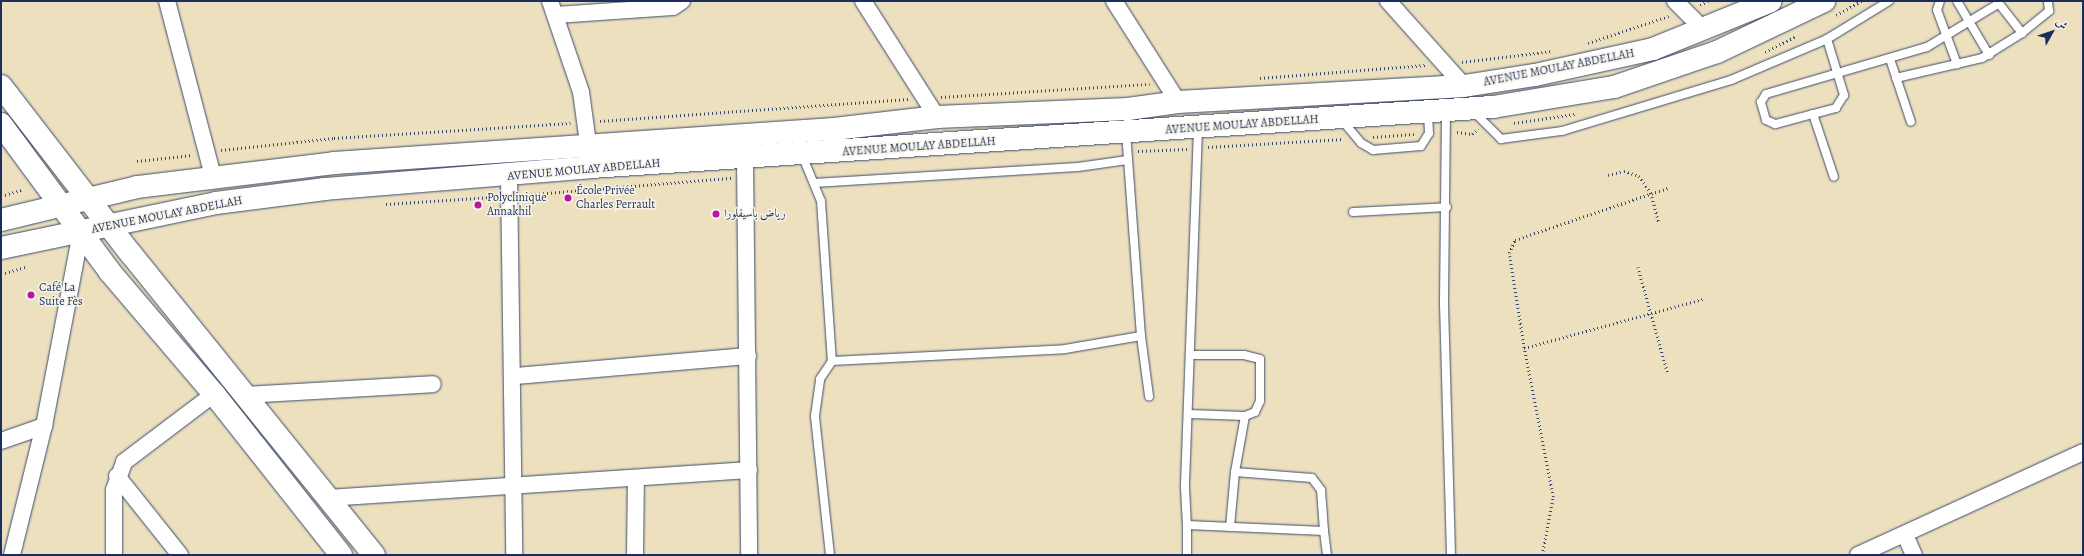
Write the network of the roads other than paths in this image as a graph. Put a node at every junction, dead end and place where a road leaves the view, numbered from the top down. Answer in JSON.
{"nodes":[{"id":1,"x":168,"y":1,"type":"edge"},
{"id":2,"x":682,"y":1,"type":"edge"},
{"id":3,"x":863,"y":1,"type":"edge"},
{"id":4,"x":1114,"y":1,"type":"edge"},
{"id":5,"x":1388,"y":1,"type":"edge"},
{"id":6,"x":1675,"y":1,"type":"edge"},
{"id":7,"x":1771,"y":1,"type":"edge"},
{"id":8,"x":1824,"y":1,"type":"edge"},
{"id":9,"x":1889,"y":1,"type":"edge"},
{"id":10,"x":1940,"y":1,"type":"edge"},
{"id":11,"x":1957,"y":1,"type":"edge"},
{"id":12,"x":2048,"y":1,"type":"edge"},
{"id":13,"x":1997,"y":2,"type":"edge"},
{"id":14,"x":553,"y":8,"type":"edge"},
{"id":15,"x":1971,"y":23,"type":"junction"},
{"id":16,"x":1704,"y":30,"type":"junction"},
{"id":17,"x":2022,"y":33,"type":"junction"},
{"id":18,"x":1946,"y":37,"type":"junction"},
{"id":19,"x":1827,"y":39,"type":"junction"},
{"id":20,"x":1989,"y":55,"type":"junction"},
{"id":21,"x":1890,"y":59,"type":"junction"},
{"id":22,"x":1957,"y":64,"type":"junction"},
{"id":23,"x":1838,"y":75,"type":"junction"},
{"id":24,"x":1896,"y":78,"type":"junction"},
{"id":25,"x":1,"y":86,"type":"edge"},
{"id":26,"x":1464,"y":86,"type":"junction"},
{"id":27,"x":1178,"y":102,"type":"junction"},
{"id":28,"x":1473,"y":110,"type":"junction"},
{"id":29,"x":1437,"y":112,"type":"junction"},
{"id":30,"x":1813,"y":114,"type":"junction"},
{"id":31,"x":937,"y":117,"type":"junction"},
{"id":32,"x":1341,"y":118,"type":"junction"},
{"id":33,"x":1911,"y":122,"type":"dead end"},
{"id":34,"x":1,"y":124,"type":"edge"},
{"id":35,"x":1198,"y":129,"type":"junction"},
{"id":36,"x":1126,"y":133,"type":"junction"},
{"id":37,"x":588,"y":143,"type":"junction"},
{"id":38,"x":802,"y":155,"type":"junction"},
{"id":39,"x":745,"y":159,"type":"junction"},
{"id":40,"x":1128,"y":160,"type":"junction"},
{"id":41,"x":213,"y":176,"type":"junction"},
{"id":42,"x":509,"y":177,"type":"junction"},
{"id":43,"x":1834,"y":177,"type":"dead end"},
{"id":44,"x":814,"y":183,"type":"junction"},
{"id":45,"x":89,"y":197,"type":"junction"},
{"id":46,"x":62,"y":203,"type":"junction"},
{"id":47,"x":1447,"y":207,"type":"junction"},
{"id":48,"x":1353,"y":212,"type":"dead end"},
{"id":49,"x":1,"y":220,"type":"edge"},
{"id":50,"x":108,"y":225,"type":"junction"},
{"id":51,"x":81,"y":232,"type":"junction"},
{"id":52,"x":1,"y":248,"type":"edge"},
{"id":53,"x":1141,"y":336,"type":"junction"},
{"id":54,"x":1190,"y":355,"type":"junction"},
{"id":55,"x":748,"y":356,"type":"junction"},
{"id":56,"x":832,"y":361,"type":"junction"},
{"id":57,"x":515,"y":376,"type":"junction"},
{"id":58,"x":433,"y":384,"type":"dead end"},
{"id":59,"x":214,"y":394,"type":"junction"},
{"id":60,"x":244,"y":396,"type":"junction"},
{"id":61,"x":1149,"y":396,"type":"dead end"},
{"id":62,"x":1189,"y":414,"type":"junction"},
{"id":63,"x":1246,"y":416,"type":"junction"},
{"id":64,"x":44,"y":426,"type":"junction"},
{"id":65,"x":1,"y":441,"type":"edge"},
{"id":66,"x":2083,"y":452,"type":"edge"},
{"id":67,"x":749,"y":470,"type":"junction"},
{"id":68,"x":1235,"y":472,"type":"junction"},
{"id":69,"x":118,"y":476,"type":"junction"},
{"id":70,"x":636,"y":478,"type":"junction"},
{"id":71,"x":514,"y":487,"type":"junction"},
{"id":72,"x":328,"y":498,"type":"junction"},
{"id":73,"x":1187,"y":525,"type":"junction"},
{"id":74,"x":1230,"y":527,"type":"junction"},
{"id":75,"x":1324,"y":531,"type":"junction"},
{"id":76,"x":1904,"y":535,"type":"junction"},
{"id":77,"x":12,"y":555,"type":"edge"},
{"id":78,"x":114,"y":555,"type":"edge"},
{"id":79,"x":180,"y":555,"type":"edge"},
{"id":80,"x":341,"y":555,"type":"edge"},
{"id":81,"x":374,"y":555,"type":"edge"},
{"id":82,"x":514,"y":555,"type":"edge"},
{"id":83,"x":635,"y":555,"type":"edge"},
{"id":84,"x":749,"y":555,"type":"edge"},
{"id":85,"x":830,"y":555,"type":"edge"},
{"id":86,"x":1186,"y":555,"type":"edge"},
{"id":87,"x":1327,"y":555,"type":"edge"},
{"id":88,"x":1451,"y":555,"type":"edge"},
{"id":89,"x":1858,"y":555,"type":"edge"},
{"id":90,"x":1914,"y":555,"type":"edge"}],
"edges":[{"from":1,"to":41,"type":"street"},
{"from":2,"to":14,"type":"street"},
{"from":3,"to":31,"type":"street"},
{"from":4,"to":27,"type":"street"},
{"from":5,"to":26,"type":"street"},
{"from":6,"to":16,"type":"street"},
{"from":7,"to":16,"type":"main road","name":"AVENUE MOULAY ABDELLAH"},
{"from":8,"to":28,"type":"main road","name":"AVENUE MOULAY ABDELLAH"},
{"from":9,"to":19,"type":"lane"},
{"from":10,"to":18,"type":"lane"},
{"from":11,"to":15,"type":"lane"},
{"from":12,"to":17,"type":"lane"},
{"from":13,"to":15,"type":"lane"},
{"from":13,"to":17,"type":"lane"},
{"from":14,"to":37,"type":"street"},
{"from":15,"to":18,"type":"lane"},
{"from":15,"to":20,"type":"lane"},
{"from":16,"to":26,"type":"main road","name":"AVENUE MOULAY ABDELLAH"},
{"from":17,"to":20,"type":"lane"},
{"from":18,"to":21,"type":"lane"},
{"from":18,"to":22,"type":"lane"},
{"from":19,"to":23,"type":"lane"},
{"from":19,"to":28,"type":"lane"},
{"from":20,"to":22,"type":"lane"},
{"from":21,"to":23,"type":"lane"},
{"from":21,"to":24,"type":"lane"},
{"from":22,"to":24,"type":"lane"},
{"from":23,"to":30,"type":"lane"},
{"from":23,"to":30,"type":"lane"},
{"from":24,"to":33,"type":"lane"},
{"from":25,"to":45,"type":"main road"},
{"from":26,"to":27,"type":"main road","name":"AVENUE MOULAY ABDELLAH"},
{"from":27,"to":31,"type":"main road","name":"AVENUE MOULAY ABDELLAH"},
{"from":28,"to":29,"type":"main road","name":"AVENUE MOULAY ABDELLAH"},
{"from":29,"to":32,"type":"main road","name":"AVENUE MOULAY ABDELLAH"},
{"from":29,"to":32,"type":"lane"},
{"from":29,"to":47,"type":"lane"},
{"from":30,"to":43,"type":"lane"},
{"from":31,"to":37,"type":"main road","name":"AVENUE MOULAY ABDELLAH"},
{"from":32,"to":35,"type":"main road","name":"AVENUE MOULAY ABDELLAH"},
{"from":34,"to":46,"type":"main road"},
{"from":35,"to":36,"type":"main road","name":"AVENUE MOULAY ABDELLAH"},
{"from":35,"to":54,"type":"lane"},
{"from":36,"to":38,"type":"main road","name":"AVENUE MOULAY ABDELLAH"},
{"from":36,"to":40,"type":"lane"},
{"from":37,"to":41,"type":"main road","name":"AVENUE MOULAY ABDELLAH"},
{"from":38,"to":39,"type":"main road","name":"AVENUE MOULAY ABDELLAH"},
{"from":38,"to":44,"type":"lane"},
{"from":39,"to":42,"type":"main road","name":"AVENUE MOULAY ABDELLAH"},
{"from":39,"to":55,"type":"street"},
{"from":40,"to":44,"type":"lane"},
{"from":40,"to":53,"type":"lane"},
{"from":41,"to":45,"type":"main road","name":"AVENUE MOULAY ABDELLAH"},
{"from":42,"to":50,"type":"main road","name":"AVENUE MOULAY ABDELLAH"},
{"from":42,"to":57,"type":"street"},
{"from":44,"to":56,"type":"lane"},
{"from":45,"to":46,"type":"main road","name":"AVENUE MOULAY ABDELLAH"},
{"from":45,"to":50,"type":"main road"},
{"from":46,"to":49,"type":"main road","name":"AVENUE MOULAY ABDELLAH"},
{"from":46,"to":51,"type":"main road"},
{"from":47,"to":48,"type":"lane"},
{"from":47,"to":88,"type":"lane"},
{"from":50,"to":51,"type":"main road","name":"AVENUE MOULAY ABDELLAH"},
{"from":50,"to":60,"type":"main road"},
{"from":51,"to":52,"type":"main road","name":"AVENUE MOULAY ABDELLAH"},
{"from":51,"to":59,"type":"main road"},
{"from":51,"to":64,"type":"street"},
{"from":53,"to":56,"type":"lane"},
{"from":53,"to":61,"type":"lane"},
{"from":54,"to":62,"type":"lane"},
{"from":54,"to":63,"type":"lane"},
{"from":55,"to":57,"type":"street"},
{"from":55,"to":67,"type":"street"},
{"from":56,"to":85,"type":"lane"},
{"from":57,"to":71,"type":"street"},
{"from":58,"to":60,"type":"street"},
{"from":59,"to":69,"type":"street"},
{"from":59,"to":80,"type":"main road"},
{"from":60,"to":72,"type":"main road"},
{"from":62,"to":63,"type":"lane"},
{"from":62,"to":73,"type":"lane"},
{"from":63,"to":68,"type":"lane"},
{"from":64,"to":65,"type":"street"},
{"from":64,"to":77,"type":"street"},
{"from":66,"to":76,"type":"street"},
{"from":67,"to":70,"type":"street"},
{"from":67,"to":84,"type":"street"},
{"from":68,"to":74,"type":"lane"},
{"from":68,"to":75,"type":"lane"},
{"from":69,"to":78,"type":"street"},
{"from":69,"to":79,"type":"street"},
{"from":70,"to":71,"type":"street"},
{"from":70,"to":83,"type":"street"},
{"from":71,"to":72,"type":"street"},
{"from":71,"to":82,"type":"street"},
{"from":72,"to":81,"type":"main road"},
{"from":73,"to":74,"type":"lane"},
{"from":73,"to":86,"type":"lane"},
{"from":74,"to":75,"type":"lane"},
{"from":75,"to":87,"type":"lane"},
{"from":76,"to":89,"type":"street"},
{"from":76,"to":90,"type":"street"}]}
